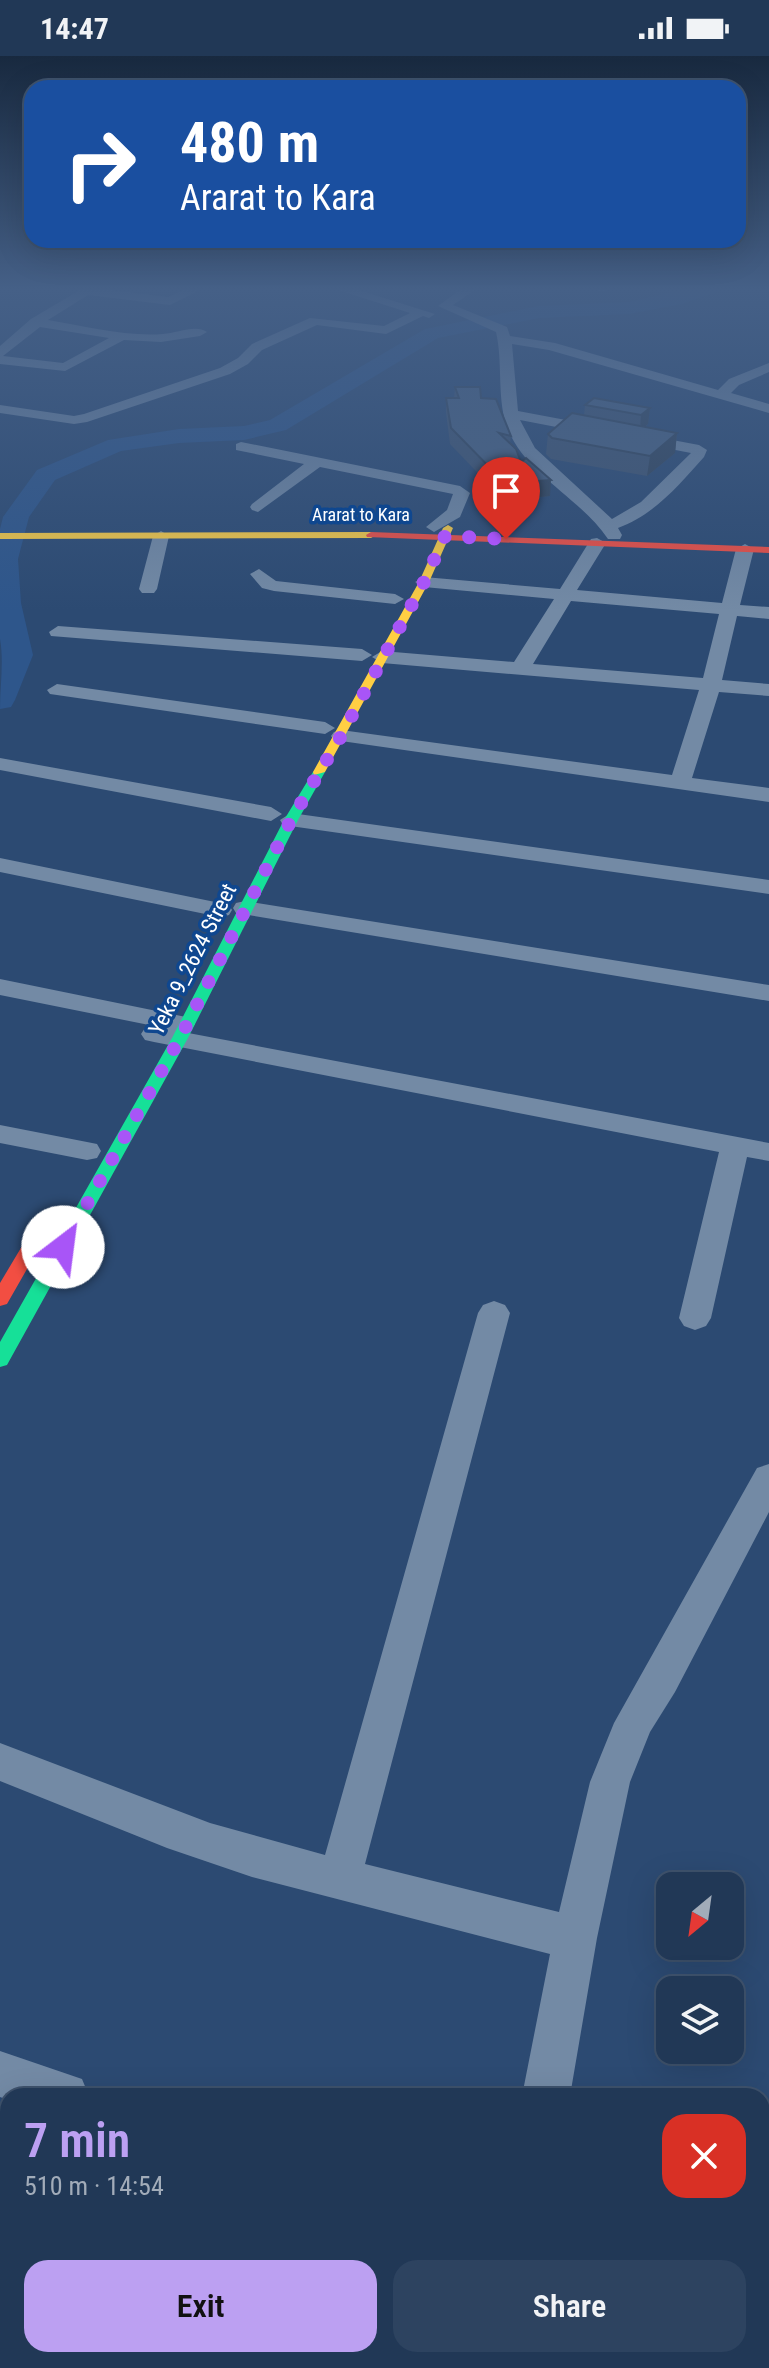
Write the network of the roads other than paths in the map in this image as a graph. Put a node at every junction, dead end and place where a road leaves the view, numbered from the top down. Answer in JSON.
{"nodes":[{"id":1,"x":155,"y":395,"type":"edge"},
{"id":2,"x":509,"y":395,"type":"edge"},
{"id":3,"x":721,"y":395,"type":"edge"},
{"id":4,"x":0,"y":409,"type":"edge"},
{"id":5,"x":769,"y":409,"type":"edge"},
{"id":6,"x":511,"y":414,"type":"junction"},
{"id":7,"x":241,"y":447,"type":"dead end"},
{"id":8,"x":317,"y":462,"type":"junction"},
{"id":9,"x":258,"y":507,"type":"dead end"},
{"id":10,"x":0,"y":528,"type":"edge"},
{"id":11,"x":441,"y":529,"type":"junction"},
{"id":12,"x":278,"y":530,"type":"junction"},
{"id":13,"x":25,"y":532,"type":"junction"},
{"id":14,"x":607,"y":534,"type":"junction"},
{"id":15,"x":0,"y":536,"type":"edge"},
{"id":16,"x":161,"y":536,"type":"junction"},
{"id":17,"x":769,"y":542,"type":"edge"},
{"id":18,"x":745,"y":549,"type":"junction"},
{"id":19,"x":769,"y":550,"type":"edge"},
{"id":20,"x":426,"y":559,"type":"junction"},
{"id":21,"x":259,"y":574,"type":"dead end"},
{"id":22,"x":424,"y":582,"type":"junction"},
{"id":23,"x":148,"y":589,"type":"dead end"},
{"id":24,"x":566,"y":595,"type":"junction"},
{"id":25,"x":395,"y":599,"type":"junction"},
{"id":26,"x":731,"y":609,"type":"junction"},
{"id":27,"x":769,"y":613,"type":"edge"},
{"id":28,"x":58,"y":632,"type":"dead end"},
{"id":29,"x":372,"y":656,"type":"junction"},
{"id":30,"x":521,"y":667,"type":"junction"},
{"id":31,"x":711,"y":684,"type":"junction"},
{"id":32,"x":57,"y":690,"type":"dead end"},
{"id":33,"x":769,"y":690,"type":"edge"},
{"id":34,"x":333,"y":732,"type":"junction"},
{"id":35,"x":0,"y":764,"type":"edge"},
{"id":36,"x":294,"y":777,"type":"dead end"},
{"id":37,"x":680,"y":783,"type":"junction"},
{"id":38,"x":769,"y":795,"type":"edge"},
{"id":39,"x":276,"y":816,"type":"junction"},
{"id":40,"x":0,"y":865,"type":"edge"},
{"id":41,"x":769,"y":887,"type":"edge"},
{"id":42,"x":226,"y":909,"type":"junction"},
{"id":43,"x":0,"y":987,"type":"edge"},
{"id":44,"x":769,"y":993,"type":"edge"},
{"id":45,"x":166,"y":1028,"type":"junction"},
{"id":46,"x":0,"y":1134,"type":"edge"},
{"id":47,"x":735,"y":1146,"type":"junction"},
{"id":48,"x":87,"y":1151,"type":"dead end"},
{"id":49,"x":769,"y":1152,"type":"edge"},
{"id":50,"x":56,"y":1204,"type":"dead end"},
{"id":51,"x":8,"y":1267,"type":"edge"},
{"id":52,"x":0,"y":1299,"type":"edge"},
{"id":53,"x":494,"y":1313,"type":"dead end"},
{"id":54,"x":695,"y":1318,"type":"dead end"},
{"id":55,"x":0,"y":1360,"type":"edge"},
{"id":56,"x":769,"y":1478,"type":"edge"},
{"id":57,"x":0,"y":1762,"type":"edge"},
{"id":58,"x":340,"y":1879,"type":"junction"},
{"id":59,"x":575,"y":1938,"type":"junction"},
{"id":60,"x":0,"y":2074,"type":"edge"},
{"id":61,"x":41,"y":2088,"type":"edge"},
{"id":62,"x":547,"y":2088,"type":"edge"}],
"edges":[{"from":1,"to":4,"type":"street"},
{"from":2,"to":6,"type":"street"},
{"from":3,"to":5,"type":"street"},
{"from":6,"to":14,"type":"street"},
{"from":6,"to":14,"type":"street"},
{"from":7,"to":8,"type":"street"},
{"from":8,"to":9,"type":"street"},
{"from":8,"to":11,"type":"street"},
{"from":10,"to":13,"type":"main road","name":"Ararat to Kara"},
{"from":11,"to":12,"type":"main road","name":"Ararat to Kara"},
{"from":11,"to":14,"type":"main road","name":"Ararat to Kara"},
{"from":11,"to":20,"type":"main road","name":"Yeka 9_2624 Street"},
{"from":12,"to":13,"type":"main road","name":"Ararat to Kara"},
{"from":12,"to":16,"type":"main road","name":"Ararat to Kara"},
{"from":13,"to":15,"type":"main road","name":"Ararat to Kara"},
{"from":13,"to":16,"type":"main road","name":"Ararat to Kara"},
{"from":14,"to":17,"type":"main road","name":"Ararat to Kara"},
{"from":14,"to":18,"type":"main road","name":"Ararat to Kara"},
{"from":14,"to":24,"type":"street"},
{"from":16,"to":23,"type":"street"},
{"from":18,"to":19,"type":"main road","name":"Ararat to Kara"},
{"from":18,"to":26,"type":"street"},
{"from":20,"to":22,"type":"main road","name":"Yeka 9_2624 Street"},
{"from":20,"to":25,"type":"main road","name":"Yeka 9_2624 Street"},
{"from":21,"to":25,"type":"street"},
{"from":22,"to":24,"type":"street"},
{"from":22,"to":29,"type":"main road","name":"Yeka 9_2624 Street"},
{"from":24,"to":26,"type":"street"},
{"from":24,"to":30,"type":"street"},
{"from":25,"to":29,"type":"main road","name":"Yeka 9_2624 Street"},
{"from":26,"to":27,"type":"street"},
{"from":26,"to":31,"type":"street"},
{"from":28,"to":29,"type":"street"},
{"from":29,"to":30,"type":"street"},
{"from":29,"to":34,"type":"main road","name":"Yeka 9_2624 Street"},
{"from":30,"to":31,"type":"street"},
{"from":31,"to":33,"type":"street"},
{"from":31,"to":37,"type":"street"},
{"from":32,"to":34,"type":"street"},
{"from":34,"to":36,"type":"main road","name":"Yeka 9_2624 Street"},
{"from":34,"to":37,"type":"street"},
{"from":34,"to":39,"type":"main road","name":"Yeka 9_2624 Street"},
{"from":35,"to":39,"type":"street"},
{"from":37,"to":38,"type":"street"},
{"from":39,"to":41,"type":"street"},
{"from":39,"to":42,"type":"main road","name":"Yeka 9_2624 Street"},
{"from":40,"to":42,"type":"street"},
{"from":42,"to":44,"type":"street"},
{"from":42,"to":45,"type":"main road","name":"Yeka 9_2624 Street"},
{"from":43,"to":45,"type":"street"},
{"from":45,"to":47,"type":"street"},
{"from":45,"to":55,"type":"main road","name":"Yeka 9_2624 Street"},
{"from":46,"to":48,"type":"street"},
{"from":47,"to":49,"type":"street"},
{"from":47,"to":54,"type":"street"},
{"from":50,"to":51,"type":"main road"},
{"from":51,"to":52,"type":"main road"},
{"from":53,"to":58,"type":"street"},
{"from":56,"to":59,"type":"street"},
{"from":57,"to":58,"type":"street"},
{"from":58,"to":59,"type":"street"},
{"from":59,"to":62,"type":"street"},
{"from":60,"to":61,"type":"street"}]}
